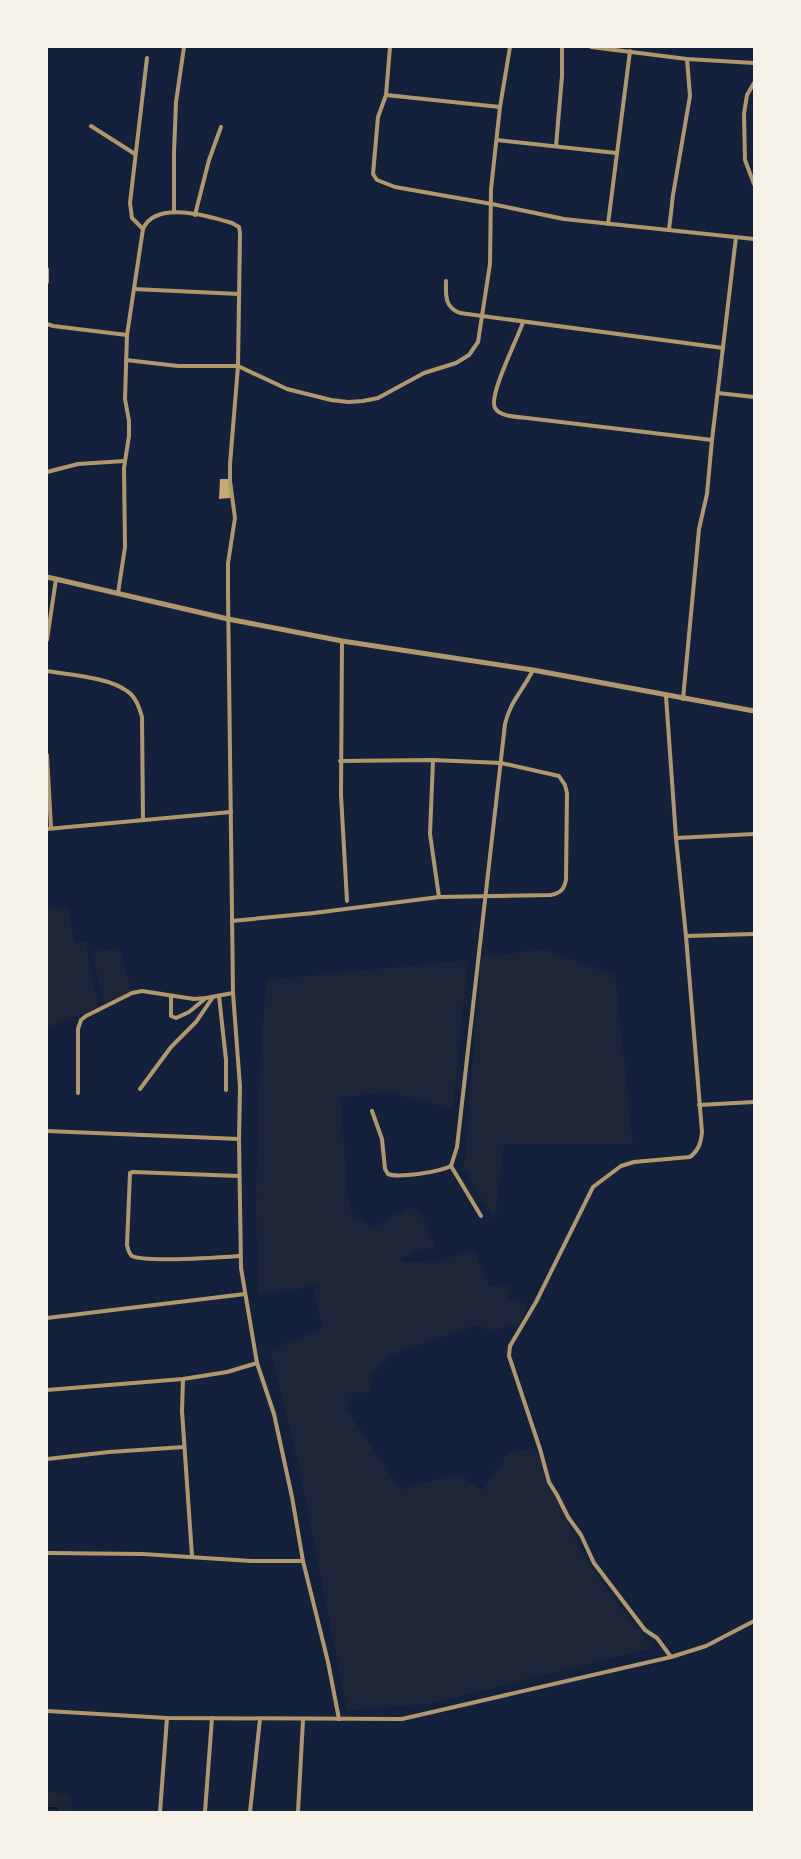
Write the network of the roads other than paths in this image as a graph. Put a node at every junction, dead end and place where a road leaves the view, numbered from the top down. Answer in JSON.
{"nodes":[{"id":1,"x":184,"y":47,"type":"edge"},
{"id":2,"x":390,"y":47,"type":"edge"},
{"id":3,"x":510,"y":47,"type":"edge"},
{"id":4,"x":562,"y":47,"type":"edge"},
{"id":5,"x":591,"y":47,"type":"edge"},
{"id":6,"x":630,"y":51,"type":"junction"},
{"id":7,"x":146,"y":58,"type":"dead end"},
{"id":8,"x":687,"y":59,"type":"junction"},
{"id":9,"x":754,"y":63,"type":"edge"},
{"id":10,"x":754,"y":83,"type":"edge"},
{"id":11,"x":386,"y":95,"type":"junction"},
{"id":12,"x":500,"y":107,"type":"junction"},
{"id":13,"x":91,"y":126,"type":"dead end"},
{"id":14,"x":221,"y":127,"type":"dead end"},
{"id":15,"x":497,"y":140,"type":"junction"},
{"id":16,"x":556,"y":146,"type":"junction"},
{"id":17,"x":616,"y":153,"type":"junction"},
{"id":18,"x":135,"y":154,"type":"junction"},
{"id":19,"x":754,"y":184,"type":"edge"},
{"id":20,"x":492,"y":204,"type":"junction"},
{"id":21,"x":174,"y":212,"type":"junction"},
{"id":22,"x":195,"y":215,"type":"junction"},
{"id":23,"x":608,"y":224,"type":"junction"},
{"id":24,"x":143,"y":229,"type":"junction"},
{"id":25,"x":669,"y":230,"type":"junction"},
{"id":26,"x":736,"y":237,"type":"junction"},
{"id":27,"x":754,"y":239,"type":"edge"},
{"id":28,"x":47,"y":269,"type":"edge"},
{"id":29,"x":446,"y":281,"type":"dead end"},
{"id":30,"x":47,"y":282,"type":"edge"},
{"id":31,"x":134,"y":289,"type":"junction"},
{"id":32,"x":239,"y":294,"type":"junction"},
{"id":33,"x":482,"y":316,"type":"junction"},
{"id":34,"x":523,"y":322,"type":"junction"},
{"id":35,"x":47,"y":324,"type":"edge"},
{"id":36,"x":127,"y":335,"type":"junction"},
{"id":37,"x":724,"y":348,"type":"junction"},
{"id":38,"x":126,"y":360,"type":"junction"},
{"id":39,"x":238,"y":366,"type":"junction"},
{"id":40,"x":718,"y":393,"type":"junction"},
{"id":41,"x":754,"y":397,"type":"edge"},
{"id":42,"x":712,"y":440,"type":"junction"},
{"id":43,"x":125,"y":461,"type":"junction"},
{"id":44,"x":47,"y":472,"type":"edge"},
{"id":45,"x":47,"y":577,"type":"edge"},
{"id":46,"x":56,"y":579,"type":"junction"},
{"id":47,"x":118,"y":593,"type":"junction"},
{"id":48,"x":228,"y":618,"type":"junction"},
{"id":49,"x":47,"y":640,"type":"edge"},
{"id":50,"x":342,"y":641,"type":"junction"},
{"id":51,"x":533,"y":670,"type":"junction"},
{"id":52,"x":47,"y":671,"type":"edge"},
{"id":53,"x":666,"y":696,"type":"junction"},
{"id":54,"x":683,"y":698,"type":"junction"},
{"id":55,"x":754,"y":711,"type":"edge"},
{"id":56,"x":47,"y":755,"type":"edge"},
{"id":57,"x":433,"y":760,"type":"junction"},
{"id":58,"x":340,"y":761,"type":"junction"},
{"id":59,"x":501,"y":763,"type":"junction"},
{"id":60,"x":231,"y":812,"type":"junction"},
{"id":61,"x":143,"y":820,"type":"junction"},
{"id":62,"x":49,"y":828,"type":"edge"},
{"id":63,"x":754,"y":834,"type":"edge"},
{"id":64,"x":676,"y":838,"type":"junction"},
{"id":65,"x":485,"y":897,"type":"junction"},
{"id":66,"x":439,"y":898,"type":"junction"},
{"id":67,"x":347,"y":900,"type":"dead end"},
{"id":68,"x":232,"y":921,"type":"junction"},
{"id":69,"x":754,"y":934,"type":"edge"},
{"id":70,"x":686,"y":936,"type":"junction"},
{"id":71,"x":233,"y":993,"type":"junction"},
{"id":72,"x":219,"y":996,"type":"junction"},
{"id":73,"x":171,"y":997,"type":"junction"},
{"id":74,"x":213,"y":997,"type":"junction"},
{"id":75,"x":206,"y":998,"type":"junction"},
{"id":76,"x":140,"y":1089,"type":"dead end"},
{"id":77,"x":226,"y":1090,"type":"dead end"},
{"id":78,"x":78,"y":1093,"type":"dead end"},
{"id":79,"x":754,"y":1102,"type":"edge"},
{"id":80,"x":700,"y":1105,"type":"junction"},
{"id":81,"x":372,"y":1111,"type":"dead end"},
{"id":82,"x":47,"y":1131,"type":"edge"},
{"id":83,"x":239,"y":1139,"type":"junction"},
{"id":84,"x":451,"y":1166,"type":"junction"},
{"id":85,"x":239,"y":1176,"type":"junction"},
{"id":86,"x":481,"y":1216,"type":"dead end"},
{"id":87,"x":240,"y":1256,"type":"junction"},
{"id":88,"x":245,"y":1294,"type":"junction"},
{"id":89,"x":47,"y":1318,"type":"edge"},
{"id":90,"x":257,"y":1363,"type":"junction"},
{"id":91,"x":182,"y":1379,"type":"junction"},
{"id":92,"x":47,"y":1390,"type":"edge"},
{"id":93,"x":184,"y":1447,"type":"junction"},
{"id":94,"x":47,"y":1459,"type":"edge"},
{"id":95,"x":47,"y":1553,"type":"edge"},
{"id":96,"x":192,"y":1556,"type":"junction"},
{"id":97,"x":303,"y":1561,"type":"junction"},
{"id":98,"x":754,"y":1621,"type":"edge"},
{"id":99,"x":671,"y":1658,"type":"junction"},
{"id":100,"x":47,"y":1711,"type":"edge"},
{"id":101,"x":166,"y":1718,"type":"junction"},
{"id":102,"x":212,"y":1718,"type":"junction"},
{"id":103,"x":339,"y":1719,"type":"junction"},
{"id":104,"x":260,"y":1720,"type":"junction"},
{"id":105,"x":303,"y":1720,"type":"junction"},
{"id":106,"x":160,"y":1812,"type":"edge"},
{"id":107,"x":205,"y":1812,"type":"edge"},
{"id":108,"x":250,"y":1812,"type":"edge"},
{"id":109,"x":298,"y":1812,"type":"edge"}],
"edges":[{"from":1,"to":21,"type":"street"},
{"from":2,"to":11,"type":"street"},
{"from":3,"to":12,"type":"street"},
{"from":4,"to":16,"type":"street"},
{"from":5,"to":6,"type":"street"},
{"from":6,"to":8,"type":"street"},
{"from":6,"to":17,"type":"street"},
{"from":7,"to":18,"type":"street"},
{"from":8,"to":9,"type":"street"},
{"from":8,"to":25,"type":"street"},
{"from":10,"to":19,"type":"street"},
{"from":11,"to":12,"type":"street"},
{"from":11,"to":20,"type":"street"},
{"from":12,"to":15,"type":"street"},
{"from":13,"to":18,"type":"street"},
{"from":14,"to":22,"type":"street"},
{"from":15,"to":16,"type":"street"},
{"from":15,"to":20,"type":"street"},
{"from":16,"to":17,"type":"street"},
{"from":17,"to":23,"type":"street"},
{"from":18,"to":24,"type":"street"},
{"from":20,"to":23,"type":"street"},
{"from":20,"to":33,"type":"street"},
{"from":21,"to":22,"type":"street"},
{"from":21,"to":24,"type":"street"},
{"from":22,"to":32,"type":"street"},
{"from":23,"to":25,"type":"street"},
{"from":24,"to":31,"type":"street"},
{"from":25,"to":26,"type":"street"},
{"from":26,"to":27,"type":"street"},
{"from":26,"to":37,"type":"street"},
{"from":28,"to":30,"type":"street"},
{"from":29,"to":33,"type":"street"},
{"from":31,"to":32,"type":"street"},
{"from":31,"to":36,"type":"street"},
{"from":32,"to":39,"type":"street"},
{"from":33,"to":34,"type":"street"},
{"from":33,"to":39,"type":"street"},
{"from":34,"to":37,"type":"street"},
{"from":34,"to":42,"type":"street"},
{"from":35,"to":36,"type":"street"},
{"from":36,"to":38,"type":"street"},
{"from":37,"to":40,"type":"street"},
{"from":38,"to":39,"type":"street"},
{"from":38,"to":43,"type":"street"},
{"from":39,"to":48,"type":"street"},
{"from":40,"to":41,"type":"street"},
{"from":40,"to":42,"type":"street"},
{"from":42,"to":54,"type":"street"},
{"from":43,"to":44,"type":"street"},
{"from":43,"to":47,"type":"street"},
{"from":45,"to":46,"type":"street"},
{"from":46,"to":47,"type":"street"},
{"from":46,"to":49,"type":"street"},
{"from":47,"to":48,"type":"street"},
{"from":48,"to":50,"type":"street"},
{"from":48,"to":60,"type":"street"},
{"from":50,"to":51,"type":"street"},
{"from":50,"to":58,"type":"street"},
{"from":51,"to":53,"type":"street"},
{"from":51,"to":59,"type":"street"},
{"from":52,"to":61,"type":"street"},
{"from":53,"to":54,"type":"street"},
{"from":53,"to":64,"type":"street"},
{"from":54,"to":55,"type":"street"},
{"from":56,"to":62,"type":"street"},
{"from":57,"to":58,"type":"street"},
{"from":57,"to":59,"type":"street"},
{"from":57,"to":66,"type":"street"},
{"from":58,"to":67,"type":"street"},
{"from":59,"to":65,"type":"street"},
{"from":59,"to":65,"type":"street"},
{"from":60,"to":61,"type":"street"},
{"from":60,"to":68,"type":"street"},
{"from":61,"to":62,"type":"street"},
{"from":63,"to":64,"type":"street"},
{"from":64,"to":70,"type":"street"},
{"from":65,"to":66,"type":"street"},
{"from":65,"to":84,"type":"street"},
{"from":66,"to":68,"type":"street"},
{"from":68,"to":71,"type":"street"},
{"from":69,"to":70,"type":"street"},
{"from":70,"to":80,"type":"street"},
{"from":71,"to":72,"type":"street"},
{"from":71,"to":83,"type":"street"},
{"from":72,"to":74,"type":"street"},
{"from":72,"to":77,"type":"street"},
{"from":73,"to":75,"type":"street"},
{"from":73,"to":75,"type":"street"},
{"from":73,"to":78,"type":"street"},
{"from":74,"to":75,"type":"street"},
{"from":74,"to":76,"type":"street"},
{"from":79,"to":80,"type":"street"},
{"from":80,"to":99,"type":"street"},
{"from":81,"to":84,"type":"street"},
{"from":82,"to":83,"type":"street"},
{"from":83,"to":85,"type":"street"},
{"from":84,"to":86,"type":"street"},
{"from":85,"to":87,"type":"street"},
{"from":85,"to":87,"type":"street"},
{"from":87,"to":88,"type":"street"},
{"from":88,"to":89,"type":"street"},
{"from":88,"to":90,"type":"street"},
{"from":90,"to":91,"type":"street"},
{"from":90,"to":97,"type":"street"},
{"from":91,"to":92,"type":"street"},
{"from":91,"to":93,"type":"street"},
{"from":93,"to":94,"type":"street"},
{"from":93,"to":96,"type":"street"},
{"from":95,"to":96,"type":"street"},
{"from":96,"to":97,"type":"street"},
{"from":97,"to":103,"type":"street"},
{"from":98,"to":99,"type":"street"},
{"from":99,"to":103,"type":"street"},
{"from":100,"to":101,"type":"street"},
{"from":101,"to":102,"type":"street"},
{"from":101,"to":106,"type":"street"},
{"from":102,"to":104,"type":"street"},
{"from":102,"to":107,"type":"street"},
{"from":103,"to":105,"type":"street"},
{"from":104,"to":105,"type":"street"},
{"from":104,"to":108,"type":"street"},
{"from":105,"to":109,"type":"street"}]}
